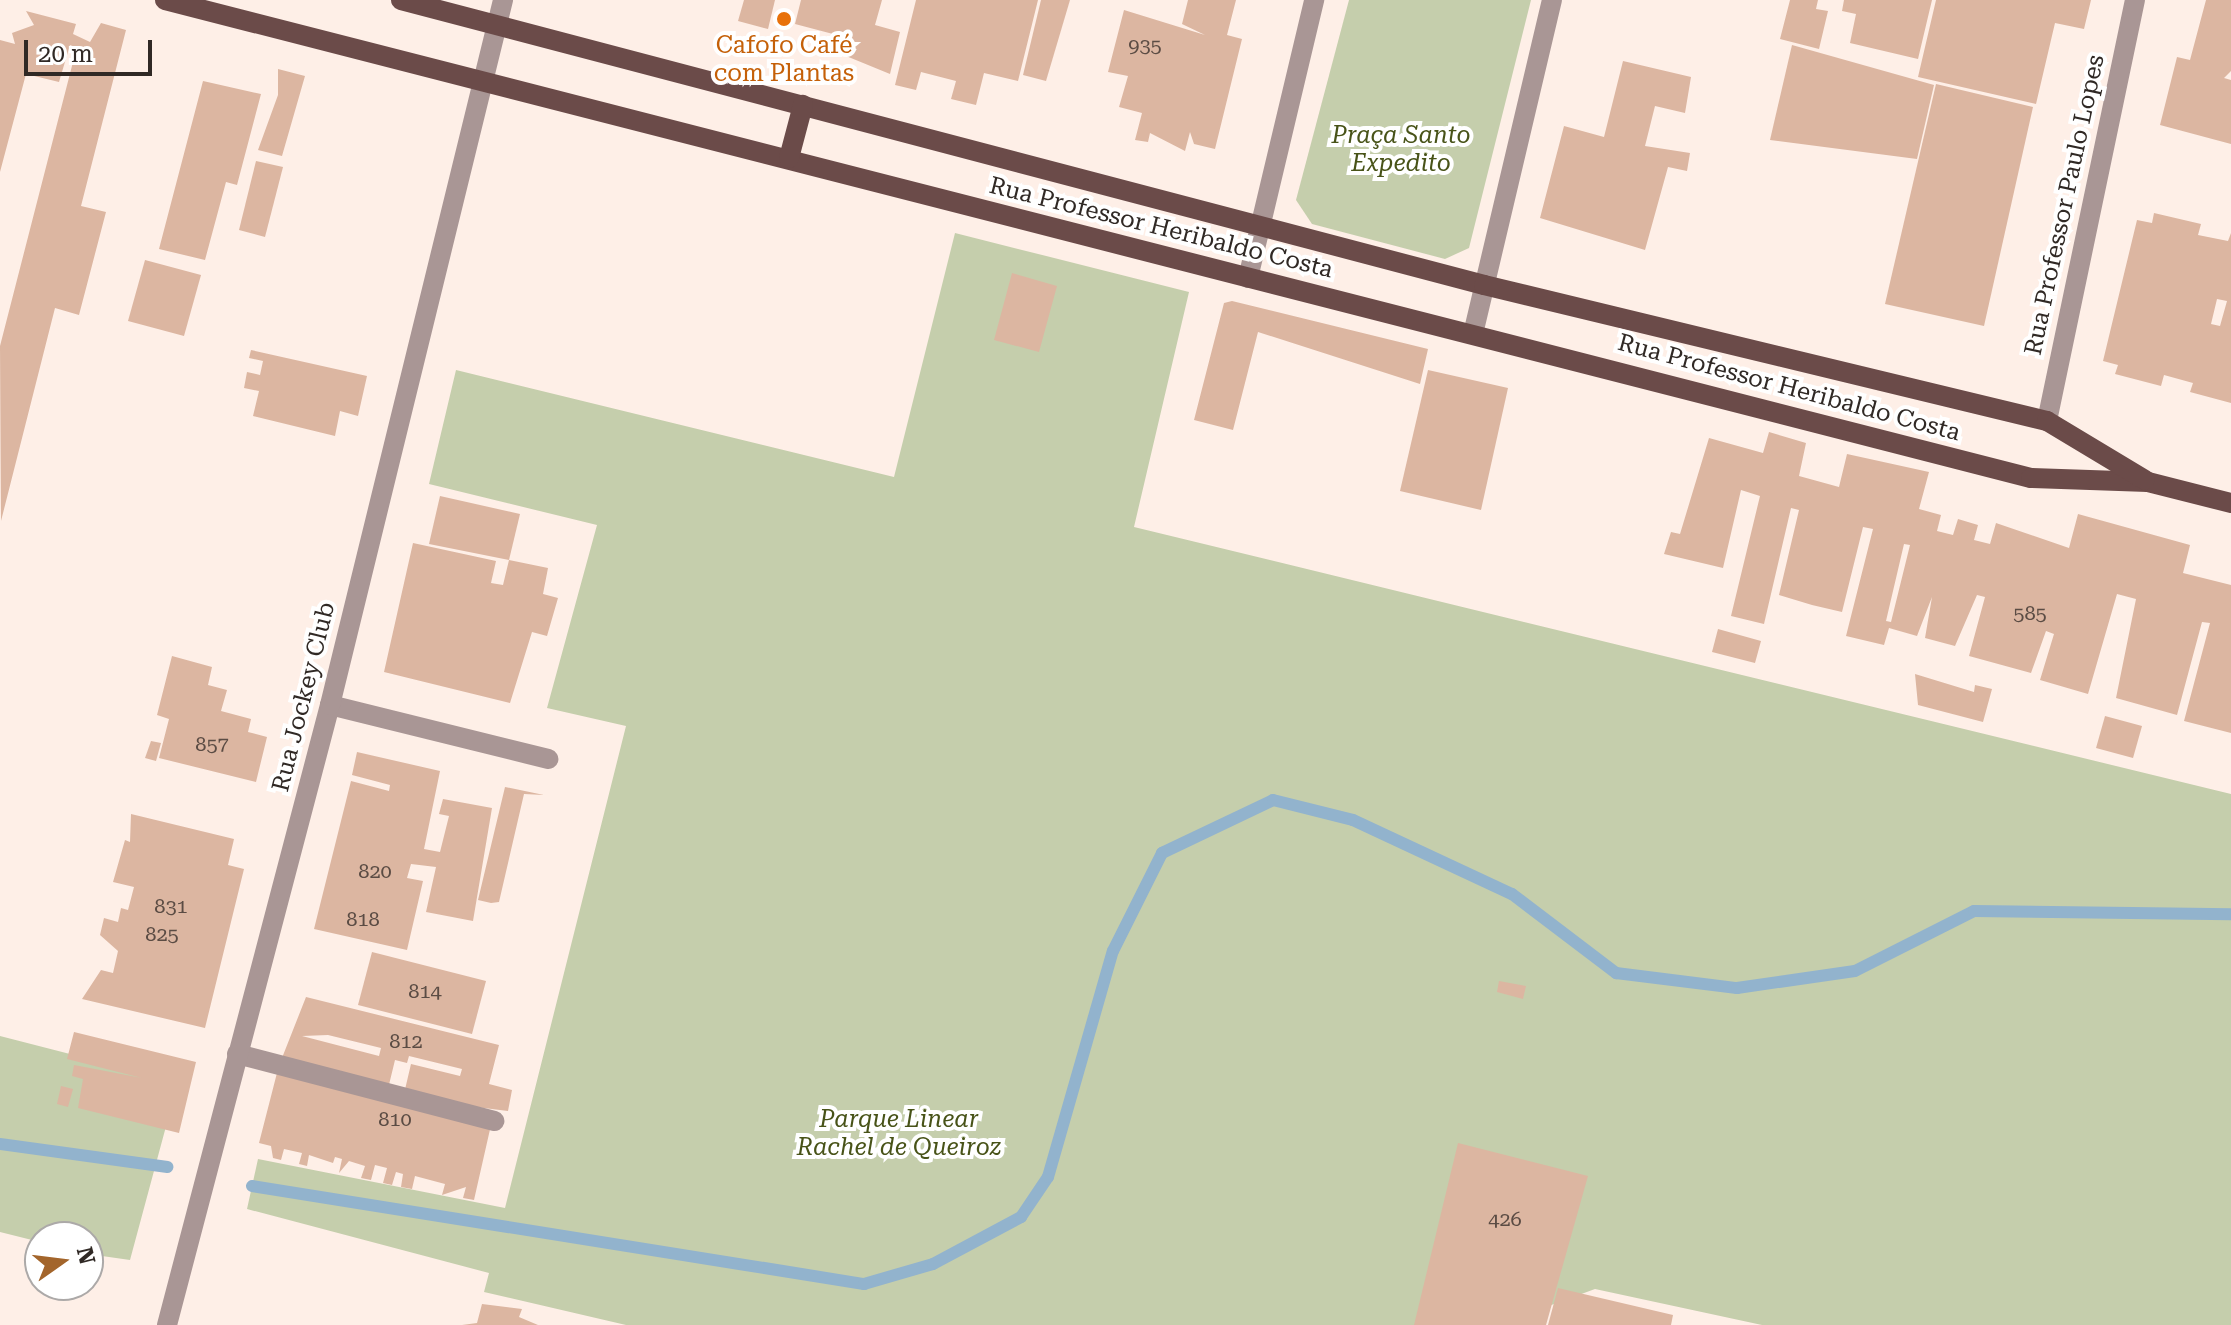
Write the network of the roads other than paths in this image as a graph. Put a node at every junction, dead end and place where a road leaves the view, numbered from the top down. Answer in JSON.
{"nodes":[{"id":1,"x":165,"y":0,"type":"edge"},
{"id":2,"x":401,"y":0,"type":"edge"},
{"id":3,"x":503,"y":0,"type":"edge"},
{"id":4,"x":1314,"y":0,"type":"edge"},
{"id":5,"x":1552,"y":0,"type":"edge"},
{"id":6,"x":2135,"y":0,"type":"edge"},
{"id":7,"x":497,"y":25,"type":"junction"},
{"id":8,"x":479,"y":78,"type":"junction"},
{"id":9,"x":803,"y":105,"type":"junction"},
{"id":10,"x":789,"y":158,"type":"junction"},
{"id":11,"x":1258,"y":224,"type":"junction"},
{"id":12,"x":1248,"y":278,"type":"junction"},
{"id":13,"x":1484,"y":285,"type":"junction"},
{"id":14,"x":1473,"y":334,"type":"junction"},
{"id":15,"x":2047,"y":421,"type":"junction"},
{"id":16,"x":2148,"y":482,"type":"junction"},
{"id":17,"x":2231,"y":503,"type":"edge"},
{"id":18,"x":330,"y":705,"type":"junction"},
{"id":19,"x":548,"y":759,"type":"dead end"},
{"id":20,"x":237,"y":1054,"type":"junction"},
{"id":21,"x":494,"y":1121,"type":"dead end"},
{"id":22,"x":167,"y":1325,"type":"edge"}],
"edges":[{"from":1,"to":8,"type":"main road","name":"Rua Professor Heribaldo Costa"},
{"from":2,"to":7,"type":"main road","name":"Rua Professor Heribaldo Costa"},
{"from":3,"to":7,"type":"street","name":"Rua Jockey Club"},
{"from":4,"to":11,"type":"street"},
{"from":5,"to":13,"type":"street"},
{"from":6,"to":15,"type":"street","name":"Rua Professor Paulo Lopes"},
{"from":7,"to":8,"type":"street","name":"Rua Jockey Club"},
{"from":7,"to":9,"type":"main road","name":"Rua Professor Heribaldo Costa"},
{"from":8,"to":10,"type":"main road","name":"Rua Professor Heribaldo Costa"},
{"from":8,"to":18,"type":"street","name":"Rua Jockey Club"},
{"from":9,"to":10,"type":"main road"},
{"from":9,"to":11,"type":"main road","name":"Rua Professor Heribaldo Costa"},
{"from":10,"to":12,"type":"main road","name":"Rua Professor Heribaldo Costa"},
{"from":11,"to":12,"type":"street"},
{"from":11,"to":13,"type":"main road","name":"Rua Professor Heribaldo Costa"},
{"from":12,"to":14,"type":"main road","name":"Rua Professor Heribaldo Costa"},
{"from":13,"to":14,"type":"street"},
{"from":13,"to":15,"type":"main road","name":"Rua Professor Heribaldo Costa"},
{"from":14,"to":16,"type":"main road","name":"Rua Professor Heribaldo Costa"},
{"from":15,"to":16,"type":"main road","name":"Rua Professor Heribaldo Costa"},
{"from":16,"to":17,"type":"main road","name":"Rua Professor Heribaldo Costa"},
{"from":18,"to":19,"type":"street"},
{"from":18,"to":20,"type":"street","name":"Rua Jockey Club"},
{"from":20,"to":21,"type":"street"},
{"from":20,"to":22,"type":"street","name":"Rua Jockey Club"}]}
